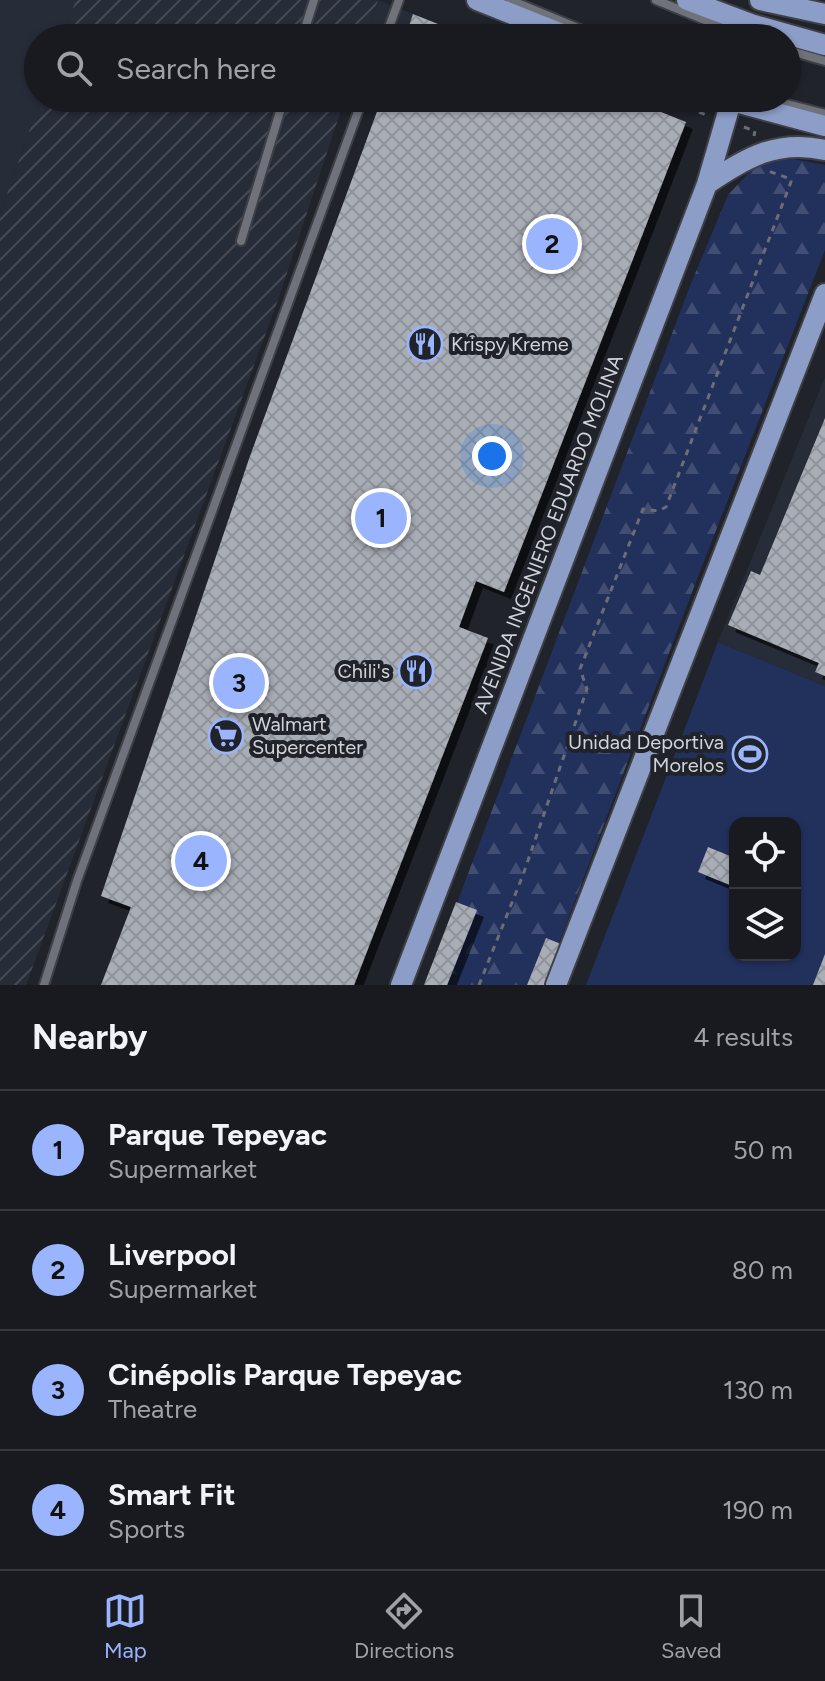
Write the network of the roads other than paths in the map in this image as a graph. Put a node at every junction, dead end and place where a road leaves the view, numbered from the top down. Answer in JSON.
{"nodes":[{"id":1,"x":314,"y":0,"type":"edge"},
{"id":2,"x":399,"y":0,"type":"edge"},
{"id":3,"x":477,"y":0,"type":"edge"},
{"id":4,"x":510,"y":0,"type":"edge"},
{"id":5,"x":656,"y":0,"type":"edge"},
{"id":6,"x":687,"y":0,"type":"edge"},
{"id":7,"x":761,"y":0,"type":"edge"},
{"id":8,"x":825,"y":14,"type":"edge"},
{"id":9,"x":306,"y":24,"type":"edge"},
{"id":10,"x":390,"y":24,"type":"edge"},
{"id":11,"x":537,"y":24,"type":"edge"},
{"id":12,"x":568,"y":24,"type":"edge"},
{"id":13,"x":723,"y":24,"type":"edge"},
{"id":14,"x":732,"y":24,"type":"edge"},
{"id":15,"x":754,"y":24,"type":"edge"},
{"id":16,"x":801,"y":41,"type":"edge"},
{"id":17,"x":825,"y":45,"type":"edge"},
{"id":18,"x":801,"y":54,"type":"edge"},
{"id":19,"x":825,"y":61,"type":"edge"},
{"id":20,"x":801,"y":108,"type":"edge"},
{"id":21,"x":280,"y":112,"type":"edge"},
{"id":22,"x":358,"y":112,"type":"edge"},
{"id":23,"x":721,"y":112,"type":"edge"},
{"id":24,"x":768,"y":112,"type":"edge"},
{"id":25,"x":825,"y":114,"type":"edge"},
{"id":26,"x":825,"y":126,"type":"edge"},
{"id":27,"x":825,"y":150,"type":"edge"},
{"id":28,"x":707,"y":184,"type":"junction"},
{"id":29,"x":241,"y":241,"type":"dead end"},
{"id":30,"x":825,"y":294,"type":"edge"},
{"id":31,"x":560,"y":981,"type":"edge"},
{"id":32,"x":44,"y":985,"type":"edge"},
{"id":33,"x":401,"y":985,"type":"edge"}],
"edges":[{"from":1,"to":9,"type":"lane"},
{"from":2,"to":10,"type":"lane"},
{"from":3,"to":11,"type":"main road"},
{"from":4,"to":12,"type":"lane"},
{"from":5,"to":13,"type":"lane"},
{"from":6,"to":14,"type":"main road"},
{"from":7,"to":8,"type":"main road"},
{"from":7,"to":15,"type":"main road"},
{"from":16,"to":17,"type":"main road"},
{"from":18,"to":19,"type":"lane"},
{"from":20,"to":25,"type":"lane"},
{"from":21,"to":29,"type":"lane"},
{"from":22,"to":32,"type":"lane"},
{"from":23,"to":28,"type":"main road","name":"AVENIDA INGENIERO EDUARDO MOLINA"},
{"from":24,"to":26,"type":"main road"},
{"from":27,"to":28,"type":"main road"},
{"from":28,"to":33,"type":"main road","name":"AVENIDA INGENIERO EDUARDO MOLINA"},
{"from":30,"to":31,"type":"main road"}]}
